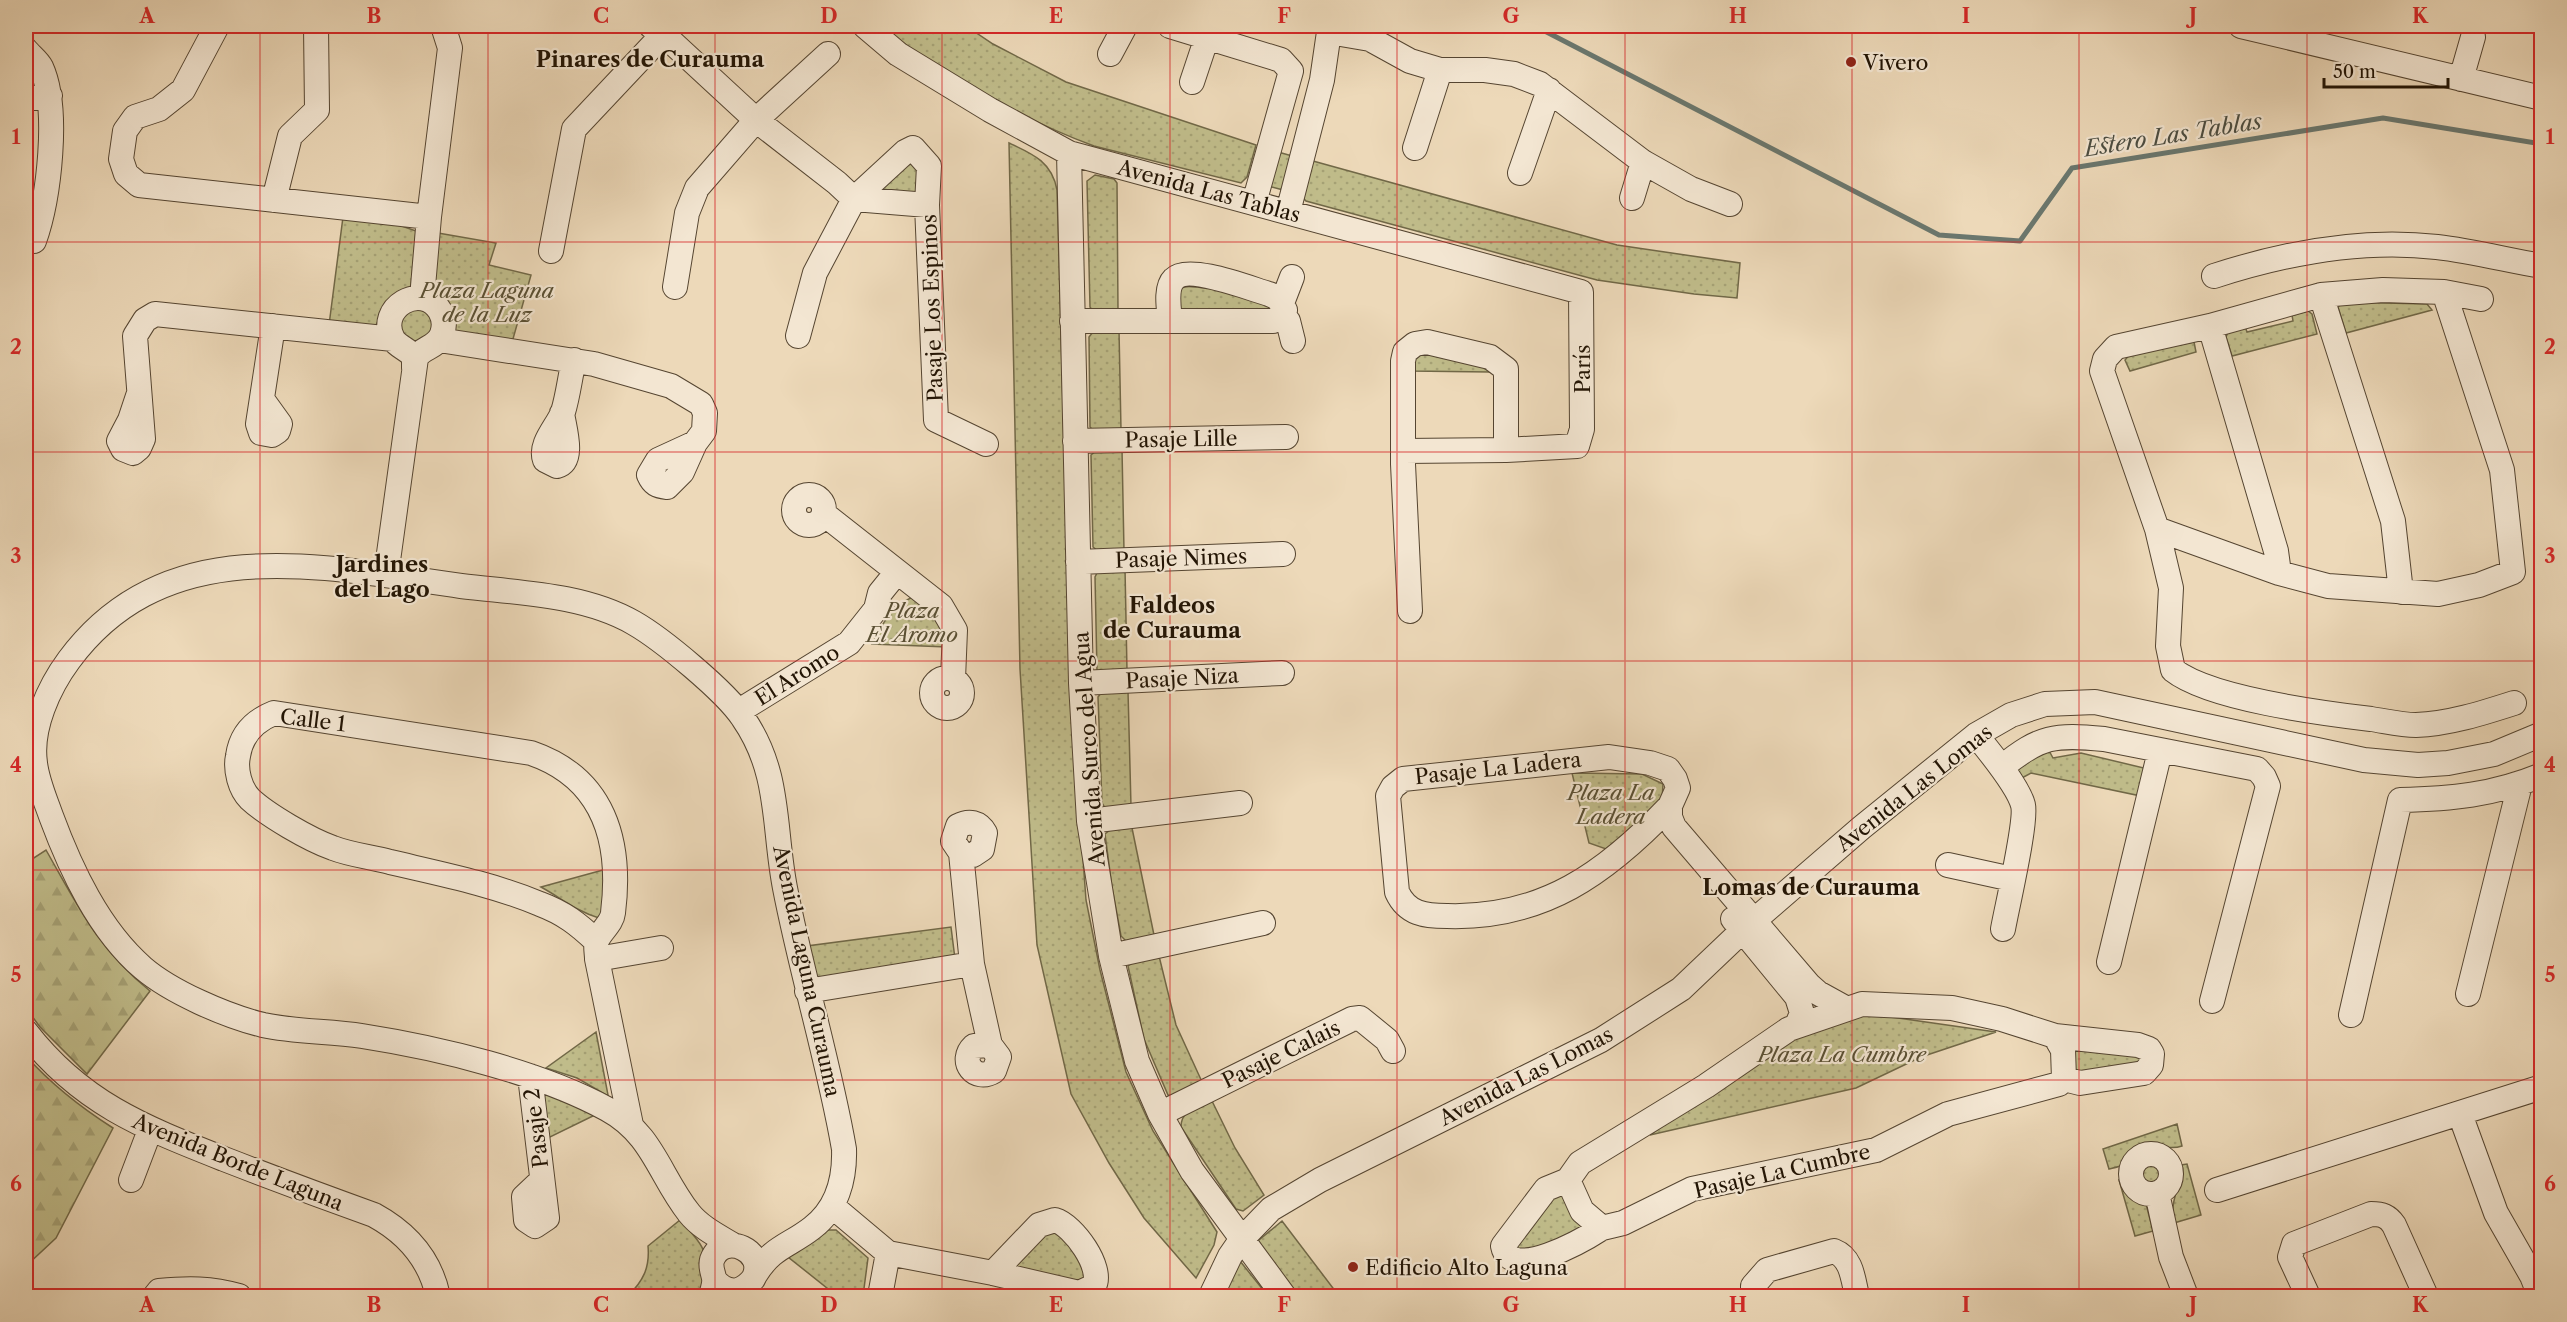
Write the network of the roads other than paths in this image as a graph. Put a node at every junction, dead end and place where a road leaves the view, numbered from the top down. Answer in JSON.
{"nodes":[{"id":1,"x":217,"y":26,"type":"edge"},
{"id":2,"x":316,"y":26,"type":"edge"},
{"id":3,"x":443,"y":26,"type":"edge"},
{"id":4,"x":865,"y":26,"type":"edge"},
{"id":5,"x":1125,"y":26,"type":"edge"},
{"id":6,"x":1170,"y":26,"type":"edge"},
{"id":7,"x":2241,"y":26,"type":"edge"},
{"id":8,"x":662,"y":28,"type":"edge"},
{"id":9,"x":1207,"y":37,"type":"junction"},
{"id":10,"x":2472,"y":37,"type":"dead end"},
{"id":11,"x":26,"y":50,"type":"edge"},
{"id":12,"x":828,"y":54,"type":"dead end"},
{"id":13,"x":1110,"y":54,"type":"dead end"},
{"id":14,"x":1440,"y":70,"type":"junction"},
{"id":15,"x":2461,"y":80,"type":"junction"},
{"id":16,"x":1192,"y":82,"type":"dead end"},
{"id":17,"x":1549,"y":90,"type":"junction"},
{"id":18,"x":50,"y":96,"type":"junction"},
{"id":19,"x":26,"y":98,"type":"edge"},
{"id":20,"x":2541,"y":98,"type":"edge"},
{"id":21,"x":756,"y":120,"type":"junction"},
{"id":22,"x":1415,"y":147,"type":"dead end"},
{"id":23,"x":1069,"y":153,"type":"junction"},
{"id":24,"x":1643,"y":162,"type":"junction"},
{"id":25,"x":1520,"y":173,"type":"dead end"},
{"id":26,"x":1632,"y":198,"type":"dead end"},
{"id":27,"x":854,"y":199,"type":"junction"},
{"id":28,"x":274,"y":200,"type":"junction"},
{"id":29,"x":1254,"y":203,"type":"junction"},
{"id":30,"x":1730,"y":204,"type":"dead end"},
{"id":31,"x":927,"y":205,"type":"junction"},
{"id":32,"x":1288,"y":212,"type":"junction"},
{"id":33,"x":429,"y":217,"type":"junction"},
{"id":34,"x":34,"y":241,"type":"dead end"},
{"id":35,"x":551,"y":251,"type":"dead end"},
{"id":36,"x":2541,"y":266,"type":"edge"},
{"id":37,"x":2214,"y":276,"type":"dead end"},
{"id":38,"x":1292,"y":277,"type":"dead end"},
{"id":39,"x":675,"y":287,"type":"dead end"},
{"id":40,"x":1581,"y":292,"type":"joint"},
{"id":41,"x":2444,"y":292,"type":"junction"},
{"id":42,"x":2321,"y":295,"type":"junction"},
{"id":43,"x":422,"y":298,"type":"junction"},
{"id":44,"x":2481,"y":299,"type":"dead end"},
{"id":45,"x":1282,"y":310,"type":"junction"},
{"id":46,"x":1170,"y":320,"type":"junction"},
{"id":47,"x":1072,"y":321,"type":"junction"},
{"id":48,"x":273,"y":326,"type":"junction"},
{"id":49,"x":2210,"y":326,"type":"junction"},
{"id":50,"x":798,"y":336,"type":"dead end"},
{"id":51,"x":393,"y":339,"type":"junction"},
{"id":52,"x":439,"y":340,"type":"junction"},
{"id":53,"x":1293,"y":340,"type":"dead end"},
{"id":54,"x":574,"y":360,"type":"junction"},
{"id":55,"x":414,"y":368,"type":"junction"},
{"id":56,"x":138,"y":396,"type":"dead end"},
{"id":57,"x":262,"y":399,"type":"dead end"},
{"id":58,"x":562,"y":413,"type":"dead end"},
{"id":59,"x":1286,"y":437,"type":"dead end"},
{"id":60,"x":1075,"y":441,"type":"junction"},
{"id":61,"x":695,"y":443,"type":"dead end"},
{"id":62,"x":986,"y":444,"type":"dead end"},
{"id":63,"x":1506,"y":450,"type":"junction"},
{"id":64,"x":1404,"y":451,"type":"junction"},
{"id":65,"x":824,"y":514,"type":"dead end"},
{"id":66,"x":2157,"y":529,"type":"junction"},
{"id":67,"x":1283,"y":554,"type":"dead end"},
{"id":68,"x":1078,"y":562,"type":"junction"},
{"id":69,"x":2280,"y":573,"type":"junction"},
{"id":70,"x":386,"y":575,"type":"junction"},
{"id":71,"x":903,"y":576,"type":"junction"},
{"id":72,"x":2401,"y":592,"type":"junction"},
{"id":73,"x":1410,"y":611,"type":"dead end"},
{"id":74,"x":1282,"y":673,"type":"dead end"},
{"id":75,"x":953,"y":680,"type":"dead end"},
{"id":76,"x":1081,"y":683,"type":"junction"},
{"id":77,"x":2514,"y":703,"type":"dead end"},
{"id":78,"x":739,"y":711,"type":"junction"},
{"id":79,"x":1982,"y":731,"type":"junction"},
{"id":80,"x":2541,"y":735,"type":"edge"},
{"id":81,"x":2160,"y":751,"type":"junction"},
{"id":82,"x":2008,"y":762,"type":"junction"},
{"id":83,"x":2531,"y":779,"type":"edge"},
{"id":84,"x":1240,"y":803,"type":"dead end"},
{"id":85,"x":1670,"y":806,"type":"junction"},
{"id":86,"x":1089,"y":821,"type":"junction"},
{"id":87,"x":1647,"y":830,"type":"junction"},
{"id":88,"x":962,"y":853,"type":"dead end"},
{"id":89,"x":1948,"y":865,"type":"dead end"},
{"id":90,"x":1699,"y":867,"type":"junction"},
{"id":91,"x":2012,"y":879,"type":"junction"},
{"id":92,"x":1263,"y":923,"type":"dead end"},
{"id":93,"x":1749,"y":925,"type":"junction"},
{"id":94,"x":2003,"y":929,"type":"dead end"},
{"id":95,"x":661,"y":948,"type":"dead end"},
{"id":96,"x":597,"y":950,"type":"junction"},
{"id":97,"x":1111,"y":956,"type":"junction"},
{"id":98,"x":1777,"y":960,"type":"junction"},
{"id":99,"x":2109,"y":962,"type":"dead end"},
{"id":100,"x":972,"y":964,"type":"junction"},
{"id":101,"x":807,"y":991,"type":"junction"},
{"id":102,"x":2468,"y":994,"type":"dead end"},
{"id":103,"x":2212,"y":1001,"type":"dead end"},
{"id":104,"x":1847,"y":1009,"type":"junction"},
{"id":105,"x":2351,"y":1015,"type":"dead end"},
{"id":106,"x":1797,"y":1025,"type":"junction"},
{"id":107,"x":26,"y":1032,"type":"edge"},
{"id":108,"x":2055,"y":1036,"type":"junction"},
{"id":109,"x":990,"y":1045,"type":"dead end"},
{"id":110,"x":1393,"y":1051,"type":"dead end"},
{"id":111,"x":530,"y":1076,"type":"junction"},
{"id":112,"x":2064,"y":1079,"type":"junction"},
{"id":113,"x":2541,"y":1087,"type":"edge"},
{"id":114,"x":1160,"y":1114,"type":"junction"},
{"id":115,"x":2460,"y":1114,"type":"junction"},
{"id":116,"x":631,"y":1125,"type":"junction"},
{"id":117,"x":150,"y":1130,"type":"junction"},
{"id":118,"x":131,"y":1180,"type":"dead end"},
{"id":119,"x":542,"y":1180,"type":"dead end"},
{"id":120,"x":1568,"y":1180,"type":"junction"},
{"id":121,"x":2217,"y":1190,"type":"dead end"},
{"id":122,"x":2157,"y":1193,"type":"dead end"},
{"id":123,"x":832,"y":1206,"type":"junction"},
{"id":124,"x":813,"y":1228,"type":"junction"},
{"id":125,"x":1602,"y":1228,"type":"junction"},
{"id":126,"x":1241,"y":1240,"type":"junction"},
{"id":127,"x":731,"y":1250,"type":"junction"},
{"id":128,"x":888,"y":1253,"type":"junction"},
{"id":129,"x":993,"y":1273,"type":"dead end"},
{"id":130,"x":742,"y":1287,"type":"edge"},
{"id":131,"x":712,"y":1288,"type":"edge"},
{"id":132,"x":155,"y":1296,"type":"edge"},
{"id":133,"x":239,"y":1296,"type":"edge"},
{"id":134,"x":438,"y":1296,"type":"edge"},
{"id":135,"x":880,"y":1296,"type":"edge"},
{"id":136,"x":1211,"y":1296,"type":"edge"},
{"id":137,"x":1284,"y":1296,"type":"edge"},
{"id":138,"x":1753,"y":1296,"type":"edge"},
{"id":139,"x":1857,"y":1296,"type":"edge"},
{"id":140,"x":2186,"y":1296,"type":"edge"},
{"id":141,"x":2308,"y":1296,"type":"edge"},
{"id":142,"x":2426,"y":1296,"type":"edge"},
{"id":143,"x":2540,"y":1296,"type":"edge"}],
"edges":[{"from":1,"to":28,"type":"street"},
{"from":2,"to":28,"type":"street"},
{"from":3,"to":33,"type":"street"},
{"from":4,"to":23,"type":"street","name":"Avenida Las Tablas"},
{"from":5,"to":13,"type":"street"},
{"from":6,"to":9,"type":"street"},
{"from":7,"to":15,"type":"street"},
{"from":8,"to":21,"type":"street"},
{"from":8,"to":35,"type":"street"},
{"from":9,"to":16,"type":"street"},
{"from":9,"to":29,"type":"street"},
{"from":10,"to":15,"type":"street"},
{"from":11,"to":18,"type":"street"},
{"from":12,"to":21,"type":"street"},
{"from":14,"to":17,"type":"street"},
{"from":14,"to":22,"type":"street"},
{"from":14,"to":32,"type":"street"},
{"from":15,"to":20,"type":"street"},
{"from":17,"to":24,"type":"street"},
{"from":17,"to":25,"type":"street"},
{"from":18,"to":19,"type":"street"},
{"from":18,"to":34,"type":"street"},
{"from":21,"to":27,"type":"street"},
{"from":21,"to":39,"type":"street"},
{"from":23,"to":29,"type":"street","name":"Avenida Las Tablas"},
{"from":23,"to":47,"type":"street","name":"Avenida Surco del Agua"},
{"from":24,"to":26,"type":"street"},
{"from":24,"to":30,"type":"street"},
{"from":27,"to":31,"type":"street"},
{"from":27,"to":31,"type":"street","name":"Pasaje Los Espinos"},
{"from":27,"to":50,"type":"street"},
{"from":28,"to":33,"type":"street"},
{"from":29,"to":32,"type":"street","name":"Avenida Las Tablas"},
{"from":31,"to":62,"type":"street","name":"Pasaje Los Espinos"},
{"from":32,"to":40,"type":"street","name":"Avenida Las Tablas"},
{"from":33,"to":43,"type":"street"},
{"from":36,"to":37,"type":"street"},
{"from":38,"to":45,"type":"street"},
{"from":40,"to":63,"type":"street","name":"París"},
{"from":41,"to":42,"type":"street"},
{"from":41,"to":44,"type":"street"},
{"from":41,"to":72,"type":"street"},
{"from":42,"to":49,"type":"street"},
{"from":42,"to":72,"type":"street"},
{"from":43,"to":51,"type":"street"},
{"from":43,"to":52,"type":"street"},
{"from":45,"to":46,"type":"street"},
{"from":45,"to":46,"type":"street"},
{"from":45,"to":53,"type":"street"},
{"from":46,"to":47,"type":"street"},
{"from":47,"to":60,"type":"street","name":"Avenida Surco del Agua"},
{"from":48,"to":51,"type":"street"},
{"from":48,"to":56,"type":"street"},
{"from":48,"to":57,"type":"street"},
{"from":49,"to":66,"type":"street"},
{"from":49,"to":69,"type":"street"},
{"from":51,"to":55,"type":"street"},
{"from":52,"to":54,"type":"street"},
{"from":52,"to":55,"type":"street"},
{"from":54,"to":58,"type":"street"},
{"from":54,"to":61,"type":"street"},
{"from":55,"to":70,"type":"street"},
{"from":59,"to":60,"type":"street","name":"Pasaje Lille"},
{"from":60,"to":68,"type":"street","name":"Avenida Surco del Agua"},
{"from":63,"to":64,"type":"street"},
{"from":63,"to":64,"type":"street"},
{"from":64,"to":73,"type":"street"},
{"from":65,"to":71,"type":"street"},
{"from":66,"to":69,"type":"street"},
{"from":66,"to":77,"type":"street"},
{"from":67,"to":68,"type":"street","name":"Pasaje Nimes"},
{"from":68,"to":76,"type":"street","name":"Avenida Surco del Agua"},
{"from":69,"to":72,"type":"street"},
{"from":70,"to":78,"type":"street","name":"Avenida Laguna Curauma"},
{"from":70,"to":111,"type":"street","name":"Avenida Laguna Curauma"},
{"from":71,"to":75,"type":"street"},
{"from":71,"to":78,"type":"street","name":"El Aromo"},
{"from":74,"to":76,"type":"street","name":"Pasaje Niza"},
{"from":76,"to":86,"type":"street","name":"Avenida Surco del Agua"},
{"from":78,"to":101,"type":"street","name":"Avenida Laguna Curauma"},
{"from":79,"to":80,"type":"street","name":"Avenida Las Lomas"},
{"from":79,"to":82,"type":"street"},
{"from":79,"to":93,"type":"street","name":"Avenida Las Lomas"},
{"from":81,"to":82,"type":"street"},
{"from":81,"to":99,"type":"street"},
{"from":81,"to":103,"type":"street"},
{"from":82,"to":91,"type":"street"},
{"from":83,"to":102,"type":"street"},
{"from":83,"to":105,"type":"street"},
{"from":84,"to":86,"type":"street"},
{"from":85,"to":87,"type":"street","name":"Pasaje La Ladera"},
{"from":85,"to":87,"type":"street","name":"Pasaje La Ladera"},
{"from":85,"to":90,"type":"street","name":"Pasaje La Ladera"},
{"from":86,"to":97,"type":"street","name":"Avenida Surco del Agua"},
{"from":87,"to":90,"type":"street","name":"Pasaje La Ladera"},
{"from":88,"to":100,"type":"street"},
{"from":89,"to":91,"type":"street"},
{"from":90,"to":93,"type":"street","name":"Pasaje La Ladera"},
{"from":91,"to":94,"type":"street"},
{"from":92,"to":97,"type":"street"},
{"from":93,"to":98,"type":"street"},
{"from":93,"to":126,"type":"street","name":"Avenida Las Lomas"},
{"from":95,"to":96,"type":"street"},
{"from":96,"to":96,"type":"street","name":"Calle 1"},
{"from":96,"to":116,"type":"street"},
{"from":97,"to":114,"type":"street","name":"Avenida Surco del Agua"},
{"from":98,"to":104,"type":"street"},
{"from":98,"to":106,"type":"street"},
{"from":100,"to":101,"type":"street"},
{"from":100,"to":109,"type":"street"},
{"from":101,"to":123,"type":"street","name":"Avenida Laguna Curauma"},
{"from":104,"to":106,"type":"street","name":"Pasaje La Cumbre"},
{"from":104,"to":108,"type":"street","name":"Pasaje La Cumbre"},
{"from":106,"to":120,"type":"street","name":"Pasaje La Cumbre"},
{"from":107,"to":117,"type":"street","name":"Avenida Borde Laguna"},
{"from":108,"to":112,"type":"street"},
{"from":108,"to":112,"type":"street","name":"Pasaje La Cumbre"},
{"from":110,"to":114,"type":"street","name":"Pasaje Calais"},
{"from":111,"to":116,"type":"street","name":"Avenida Laguna Curauma"},
{"from":111,"to":119,"type":"street","name":"Pasaje 2"},
{"from":112,"to":125,"type":"street","name":"Pasaje La Cumbre"},
{"from":113,"to":115,"type":"street"},
{"from":114,"to":126,"type":"street","name":"Avenida Surco del Agua"},
{"from":115,"to":121,"type":"street"},
{"from":115,"to":143,"type":"street"},
{"from":116,"to":127,"type":"street","name":"Avenida Laguna Curauma"},
{"from":117,"to":118,"type":"street"},
{"from":117,"to":134,"type":"street","name":"Avenida Borde Laguna"},
{"from":120,"to":125,"type":"street"},
{"from":120,"to":125,"type":"street","name":"Pasaje La Cumbre"},
{"from":122,"to":140,"type":"street"},
{"from":123,"to":124,"type":"street","name":"Avenida Laguna Curauma"},
{"from":123,"to":128,"type":"street"},
{"from":124,"to":127,"type":"street"},
{"from":124,"to":130,"type":"street","name":"Avenida Laguna Curauma"},
{"from":126,"to":136,"type":"street","name":"Avenida Las Lomas"},
{"from":126,"to":137,"type":"street","name":"Avenida Surco del Agua"},
{"from":127,"to":130,"type":"street"},
{"from":127,"to":131,"type":"street"},
{"from":128,"to":129,"type":"street"},
{"from":128,"to":135,"type":"street"},
{"from":130,"to":131,"type":"street"},
{"from":132,"to":133,"type":"street"},
{"from":138,"to":139,"type":"street"},
{"from":141,"to":142,"type":"street"}]}
